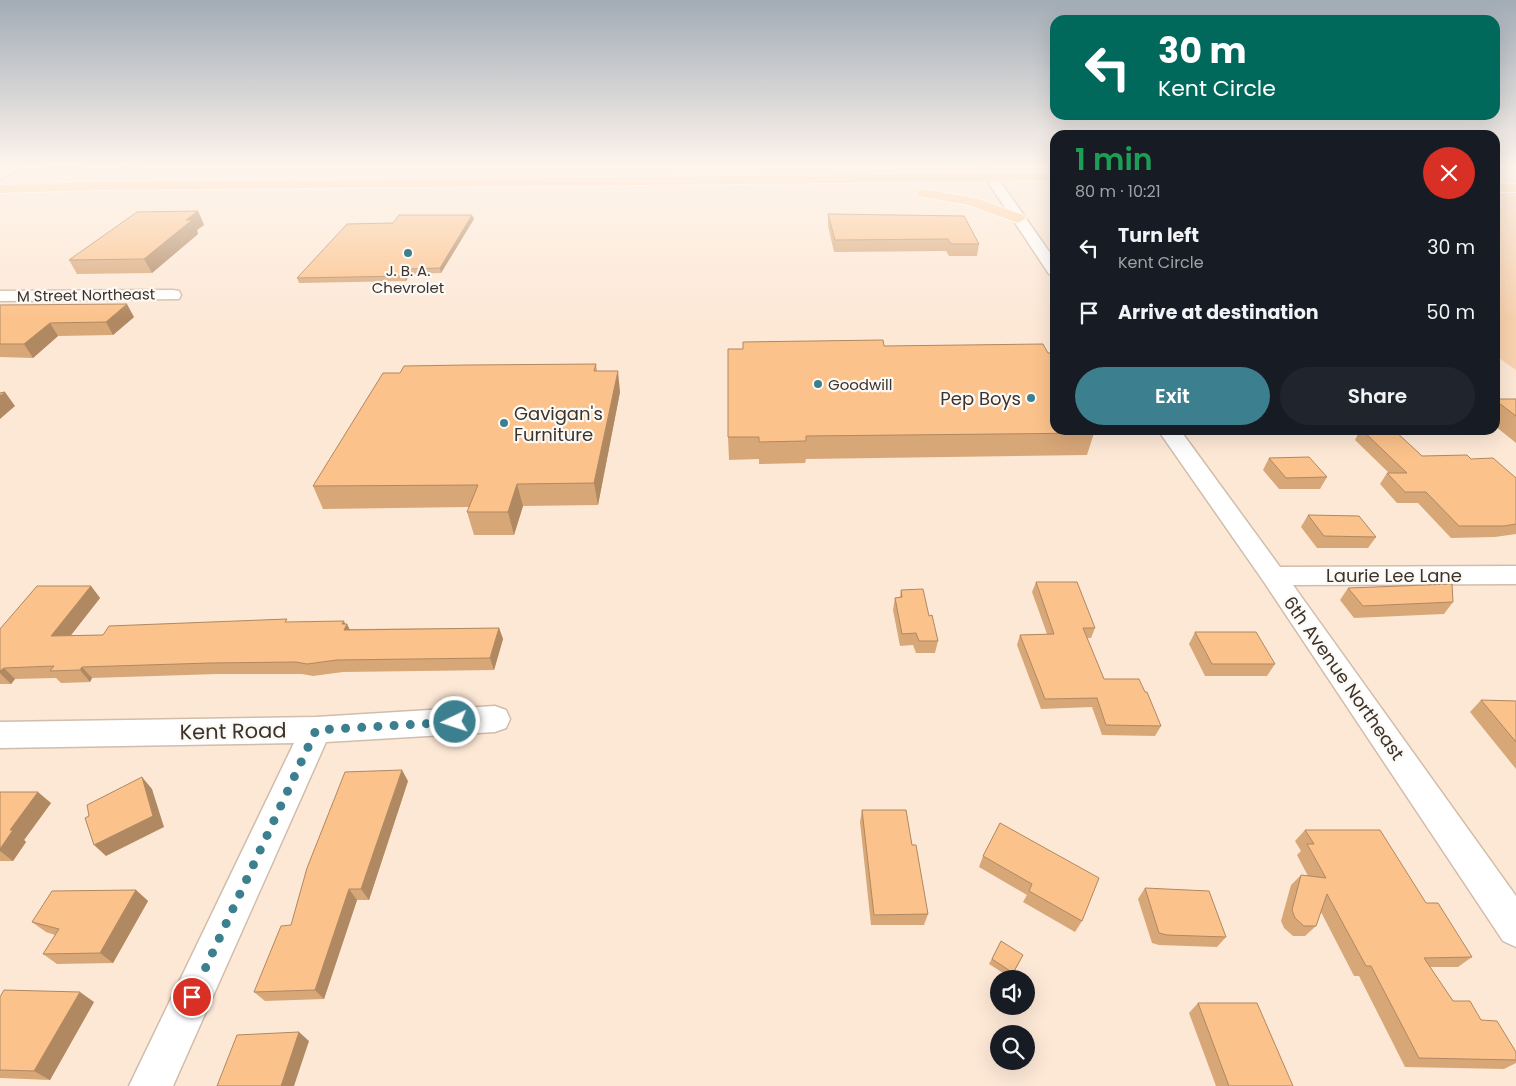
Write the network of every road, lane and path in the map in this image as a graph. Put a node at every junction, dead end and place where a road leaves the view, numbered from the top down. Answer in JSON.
{"nodes":[{"id":1,"x":1018,"y":218,"type":"edge"},
{"id":2,"x":1050,"y":264,"type":"edge"},
{"id":3,"x":173,"y":294,"type":"dead end"},
{"id":4,"x":0,"y":296,"type":"edge"},
{"id":5,"x":1173,"y":435,"type":"edge"},
{"id":6,"x":1516,"y":575,"type":"edge"},
{"id":7,"x":1273,"y":576,"type":"junction"},
{"id":8,"x":495,"y":719,"type":"dead end"},
{"id":9,"x":316,"y":730,"type":"junction"},
{"id":10,"x":0,"y":735,"type":"edge"},
{"id":11,"x":1516,"y":928,"type":"edge"},
{"id":12,"x":151,"y":1086,"type":"edge"}],
"edges":[{"from":1,"to":2,"type":"street"},
{"from":3,"to":4,"type":"street","name":"M Street Northeast"},
{"from":5,"to":7,"type":"street","name":"6th Avenue Northeast"},
{"from":6,"to":7,"type":"street","name":"Laurie Lee Lane"},
{"from":7,"to":11,"type":"street","name":"6th Avenue Northeast"},
{"from":8,"to":9,"type":"street","name":"Kent Road"},
{"from":9,"to":10,"type":"street","name":"Kent Road"},
{"from":9,"to":12,"type":"street"}]}
